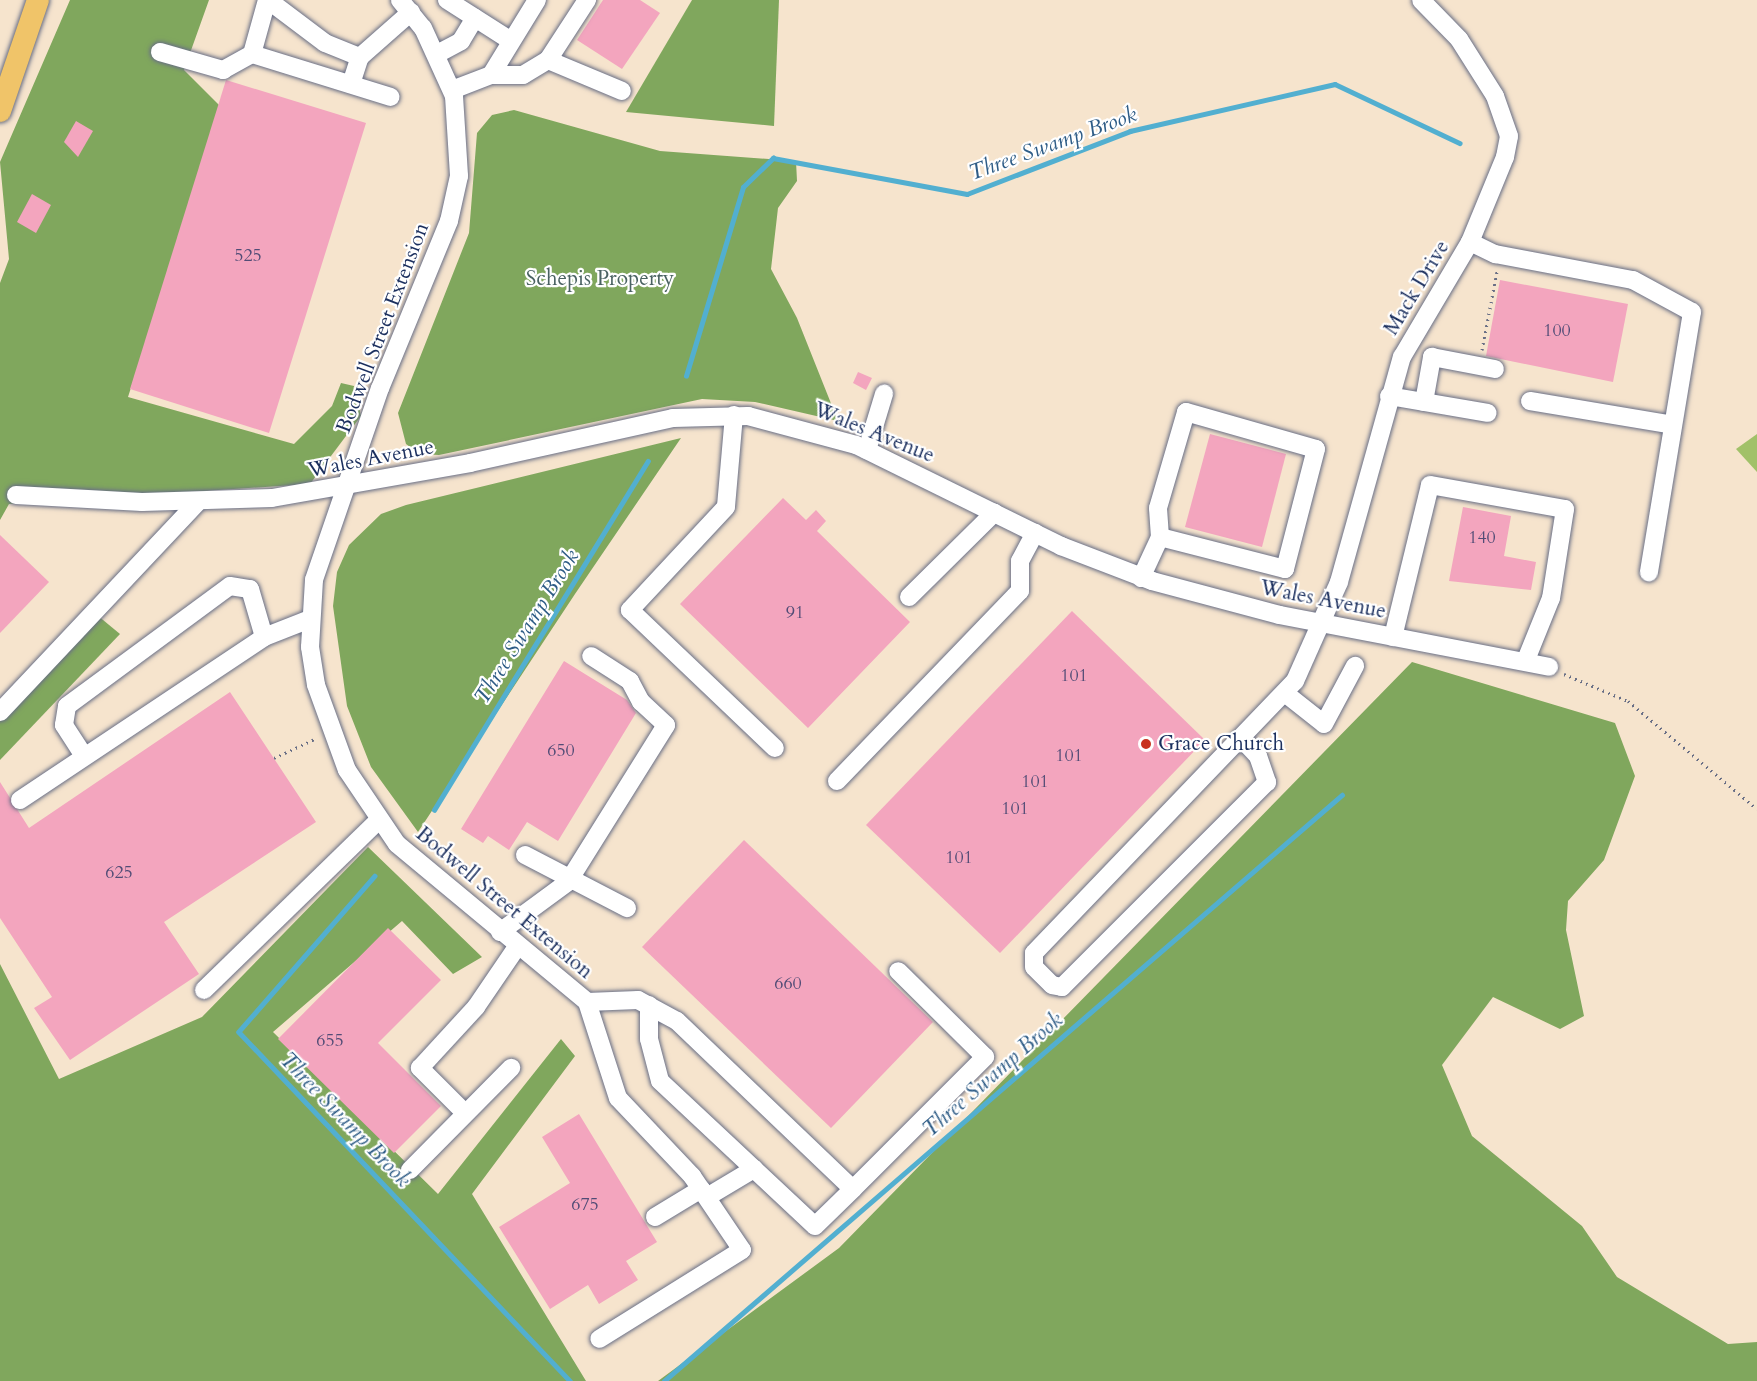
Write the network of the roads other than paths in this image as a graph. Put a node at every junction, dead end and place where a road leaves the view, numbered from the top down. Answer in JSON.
{"nodes":[{"id":1,"x":38,"y":0,"type":"edge"},
{"id":2,"x":267,"y":0,"type":"edge"},
{"id":3,"x":447,"y":0,"type":"edge"},
{"id":4,"x":537,"y":0,"type":"edge"},
{"id":5,"x":587,"y":0,"type":"edge"},
{"id":6,"x":1421,"y":0,"type":"edge"},
{"id":7,"x":406,"y":6,"type":"edge"},
{"id":8,"x":475,"y":18,"type":"junction"},
{"id":9,"x":511,"y":41,"type":"junction"},
{"id":10,"x":160,"y":52,"type":"dead end"},
{"id":11,"x":252,"y":54,"type":"junction"},
{"id":12,"x":437,"y":54,"type":"junction"},
{"id":13,"x":360,"y":57,"type":"junction"},
{"id":14,"x":548,"y":60,"type":"junction"},
{"id":15,"x":491,"y":75,"type":"junction"},
{"id":16,"x":351,"y":84,"type":"junction"},
{"id":17,"x":452,"y":90,"type":"junction"},
{"id":18,"x":622,"y":90,"type":"dead end"},
{"id":19,"x":391,"y":97,"type":"dead end"},
{"id":20,"x":0,"y":111,"type":"edge"},
{"id":21,"x":1470,"y":242,"type":"junction"},
{"id":22,"x":1487,"y":368,"type":"road end"},
{"id":23,"x":884,"y":394,"type":"dead end"},
{"id":24,"x":1389,"y":396,"type":"junction"},
{"id":25,"x":1530,"y":401,"type":"dead end"},
{"id":26,"x":1424,"y":402,"type":"junction"},
{"id":27,"x":1488,"y":413,"type":"dead end"},
{"id":28,"x":734,"y":415,"type":"junction"},
{"id":29,"x":1673,"y":425,"type":"junction"},
{"id":30,"x":867,"y":450,"type":"junction"},
{"id":31,"x":346,"y":487,"type":"junction"},
{"id":32,"x":16,"y":495,"type":"dead end"},
{"id":33,"x":198,"y":502,"type":"junction"},
{"id":34,"x":994,"y":513,"type":"junction"},
{"id":35,"x":1035,"y":533,"type":"junction"},
{"id":36,"x":1160,"y":537,"type":"junction"},
{"id":37,"x":1649,"y":572,"type":"dead end"},
{"id":38,"x":1141,"y":578,"type":"junction"},
{"id":39,"x":909,"y":597,"type":"dead end"},
{"id":40,"x":310,"y":619,"type":"junction"},
{"id":41,"x":1321,"y":624,"type":"junction"},
{"id":42,"x":264,"y":637,"type":"junction"},
{"id":43,"x":1393,"y":637,"type":"junction"},
{"id":44,"x":591,"y":656,"type":"dead end"},
{"id":45,"x":1526,"y":660,"type":"junction"},
{"id":46,"x":1355,"y":666,"type":"dead end"},
{"id":47,"x":1549,"y":667,"type":"road end"},
{"id":48,"x":1286,"y":694,"type":"junction"},
{"id":49,"x":0,"y":712,"type":"edge"},
{"id":50,"x":1243,"y":740,"type":"junction"},
{"id":51,"x":775,"y":748,"type":"dead end"},
{"id":52,"x":84,"y":756,"type":"junction"},
{"id":53,"x":837,"y":781,"type":"dead end"},
{"id":54,"x":20,"y":800,"type":"dead end"},
{"id":55,"x":378,"y":821,"type":"junction"},
{"id":56,"x":525,"y":855,"type":"dead end"},
{"id":57,"x":568,"y":882,"type":"junction"},
{"id":58,"x":627,"y":908,"type":"dead end"},
{"id":59,"x":500,"y":932,"type":"junction"},
{"id":60,"x":518,"y":947,"type":"junction"},
{"id":61,"x":898,"y":971,"type":"dead end"},
{"id":62,"x":204,"y":990,"type":"dead end"},
{"id":63,"x":587,"y":1002,"type":"junction"},
{"id":64,"x":649,"y":1005,"type":"junction"},
{"id":65,"x":511,"y":1068,"type":"dead end"},
{"id":66,"x":465,"y":1113,"type":"junction"},
{"id":67,"x":754,"y":1169,"type":"junction"},
{"id":68,"x":410,"y":1170,"type":"dead end"},
{"id":69,"x":853,"y":1189,"type":"junction"},
{"id":70,"x":704,"y":1193,"type":"junction"},
{"id":71,"x":655,"y":1217,"type":"dead end"},
{"id":72,"x":600,"y":1339,"type":"dead end"}],
"edges":[{"from":1,"to":20,"type":"main road"},
{"from":2,"to":11,"type":"street"},
{"from":2,"to":13,"type":"street"},
{"from":3,"to":8,"type":"street"},
{"from":4,"to":9,"type":"street"},
{"from":5,"to":14,"type":"street"},
{"from":6,"to":21,"type":"street","name":"Mack Drive"},
{"from":7,"to":12,"type":"street","name":"Bodwell Street Extension"},
{"from":7,"to":13,"type":"street"},
{"from":8,"to":9,"type":"street"},
{"from":8,"to":12,"type":"street"},
{"from":9,"to":15,"type":"street"},
{"from":10,"to":11,"type":"street"},
{"from":11,"to":16,"type":"street"},
{"from":12,"to":17,"type":"street","name":"Bodwell Street Extension"},
{"from":13,"to":16,"type":"street"},
{"from":14,"to":15,"type":"street"},
{"from":14,"to":18,"type":"street"},
{"from":15,"to":17,"type":"street"},
{"from":16,"to":19,"type":"street"},
{"from":17,"to":31,"type":"street","name":"Bodwell Street Extension"},
{"from":21,"to":24,"type":"street","name":"Mack Drive"},
{"from":21,"to":29,"type":"street"},
{"from":22,"to":26,"type":"street"},
{"from":23,"to":30,"type":"street"},
{"from":24,"to":26,"type":"street"},
{"from":24,"to":41,"type":"street","name":"Mack Drive"},
{"from":25,"to":29,"type":"street"},
{"from":26,"to":27,"type":"street"},
{"from":28,"to":30,"type":"street","name":"Wales Avenue"},
{"from":28,"to":31,"type":"street","name":"Wales Avenue"},
{"from":28,"to":51,"type":"street"},
{"from":29,"to":37,"type":"street"},
{"from":30,"to":34,"type":"street","name":"Wales Avenue"},
{"from":31,"to":33,"type":"street","name":"Wales Avenue"},
{"from":31,"to":40,"type":"street","name":"Bodwell Street Extension"},
{"from":32,"to":33,"type":"street","name":"Wales Avenue"},
{"from":33,"to":49,"type":"street"},
{"from":34,"to":35,"type":"street","name":"Wales Avenue"},
{"from":34,"to":39,"type":"street"},
{"from":35,"to":38,"type":"street","name":"Wales Avenue"},
{"from":35,"to":53,"type":"street"},
{"from":36,"to":36,"type":"street"},
{"from":36,"to":38,"type":"street"},
{"from":38,"to":41,"type":"street","name":"Wales Avenue"},
{"from":40,"to":42,"type":"street"},
{"from":40,"to":55,"type":"street","name":"Bodwell Street Extension"},
{"from":41,"to":43,"type":"street","name":"Wales Avenue"},
{"from":41,"to":48,"type":"street","name":"Mack Drive"},
{"from":42,"to":52,"type":"street"},
{"from":42,"to":52,"type":"street"},
{"from":43,"to":45,"type":"street","name":"Wales Avenue"},
{"from":43,"to":45,"type":"street"},
{"from":44,"to":57,"type":"street"},
{"from":45,"to":47,"type":"street","name":"Wales Avenue"},
{"from":46,"to":48,"type":"street"},
{"from":48,"to":50,"type":"street","name":"Mack Drive"},
{"from":50,"to":50,"type":"street","name":"Mack Drive"},
{"from":52,"to":54,"type":"street"},
{"from":55,"to":59,"type":"street","name":"Bodwell Street Extension"},
{"from":55,"to":62,"type":"street"},
{"from":56,"to":57,"type":"street"},
{"from":57,"to":58,"type":"street"},
{"from":57,"to":59,"type":"street"},
{"from":59,"to":60,"type":"street","name":"Bodwell Street Extension"},
{"from":60,"to":63,"type":"street","name":"Bodwell Street Extension"},
{"from":60,"to":66,"type":"street"},
{"from":61,"to":69,"type":"street"},
{"from":63,"to":64,"type":"street"},
{"from":63,"to":70,"type":"street"},
{"from":64,"to":67,"type":"street"},
{"from":64,"to":69,"type":"street"},
{"from":65,"to":66,"type":"street"},
{"from":66,"to":68,"type":"street"},
{"from":67,"to":69,"type":"street"},
{"from":67,"to":70,"type":"street"},
{"from":70,"to":71,"type":"street"},
{"from":70,"to":72,"type":"street"}]}
